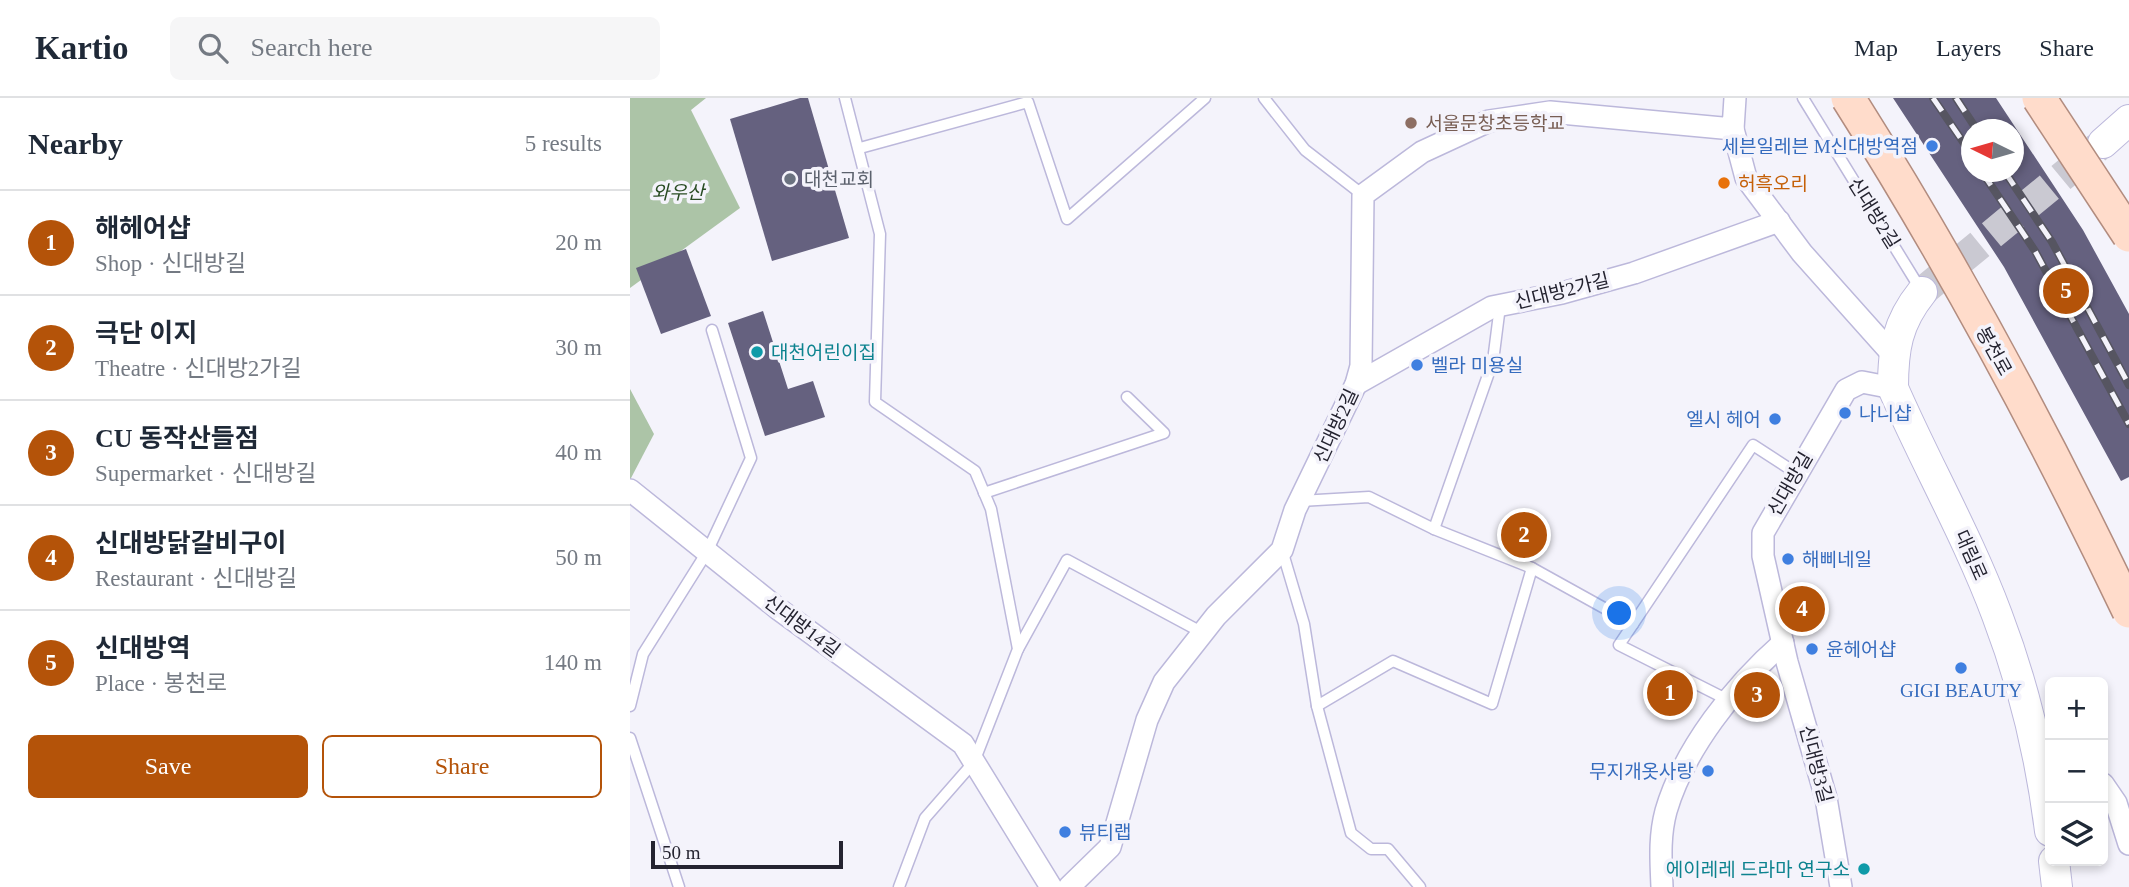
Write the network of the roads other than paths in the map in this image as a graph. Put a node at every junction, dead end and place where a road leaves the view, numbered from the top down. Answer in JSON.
{"nodes":[{"id":1,"x":845,"y":98,"type":"edge"},
{"id":2,"x":1205,"y":98,"type":"edge"},
{"id":3,"x":1264,"y":98,"type":"edge"},
{"id":4,"x":1735,"y":98,"type":"edge"},
{"id":5,"x":1803,"y":98,"type":"edge"},
{"id":6,"x":1848,"y":98,"type":"edge"},
{"id":7,"x":2039,"y":98,"type":"edge"},
{"id":8,"x":2129,"y":120,"type":"edge"},
{"id":9,"x":1732,"y":129,"type":"junction"},
{"id":10,"x":2103,"y":143,"type":"tunnel mouth"},
{"id":11,"x":860,"y":148,"type":"junction"},
{"id":12,"x":1363,"y":195,"type":"junction"},
{"id":13,"x":1779,"y":221,"type":"junction"},
{"id":14,"x":2129,"y":235,"type":"edge"},
{"id":15,"x":1922,"y":292,"type":"joint"},
{"id":16,"x":1500,"y":306,"type":"junction"},
{"id":17,"x":712,"y":330,"type":"dead end"},
{"id":18,"x":1894,"y":356,"type":"junction"},
{"id":19,"x":1356,"y":384,"type":"junction"},
{"id":20,"x":1893,"y":388,"type":"junction"},
{"id":21,"x":1127,"y":397,"type":"dead end"},
{"id":22,"x":1796,"y":473,"type":"junction"},
{"id":23,"x":630,"y":490,"type":"edge"},
{"id":24,"x":984,"y":493,"type":"junction"},
{"id":25,"x":1300,"y":501,"type":"junction"},
{"id":26,"x":1434,"y":529,"type":"junction"},
{"id":27,"x":1282,"y":550,"type":"junction"},
{"id":28,"x":707,"y":552,"type":"junction"},
{"id":29,"x":1532,"y":568,"type":"junction"},
{"id":30,"x":2129,"y":611,"type":"edge"},
{"id":31,"x":1633,"y":624,"type":"junction"},
{"id":32,"x":1203,"y":633,"type":"junction"},
{"id":33,"x":1783,"y":643,"type":"junction"},
{"id":34,"x":1018,"y":649,"type":"junction"},
{"id":35,"x":1728,"y":700,"type":"junction"},
{"id":36,"x":630,"y":706,"type":"edge"},
{"id":37,"x":1317,"y":706,"type":"junction"},
{"id":38,"x":630,"y":737,"type":"edge"},
{"id":39,"x":2043,"y":748,"type":"edge"},
{"id":40,"x":974,"y":761,"type":"junction"},
{"id":41,"x":2108,"y":791,"type":"edge"},
{"id":42,"x":2048,"y":803,"type":"edge"},
{"id":43,"x":2129,"y":844,"type":"edge"},
{"id":44,"x":2055,"y":866,"type":"edge"},
{"id":45,"x":678,"y":887,"type":"edge"},
{"id":46,"x":899,"y":887,"type":"edge"},
{"id":47,"x":1051,"y":887,"type":"edge"},
{"id":48,"x":1069,"y":887,"type":"edge"},
{"id":49,"x":1420,"y":887,"type":"edge"},
{"id":50,"x":1662,"y":887,"type":"edge"},
{"id":51,"x":1841,"y":887,"type":"edge"},
{"id":52,"x":2057,"y":887,"type":"edge"}],
"edges":[{"from":1,"to":11,"type":"lane"},
{"from":2,"to":11,"type":"lane"},
{"from":3,"to":12,"type":"lane"},
{"from":4,"to":9,"type":"street"},
{"from":5,"to":15,"type":"lane","name":"신대방2길"},
{"from":6,"to":30,"type":"main road","name":"봉천로","bridge":true},
{"from":7,"to":14,"type":"main road","bridge":true},
{"from":8,"to":10,"type":"main road"},
{"from":9,"to":12,"type":"street"},
{"from":9,"to":13,"type":"street"},
{"from":11,"to":24,"type":"lane"},
{"from":12,"to":19,"type":"street","name":"신대방2길"},
{"from":13,"to":16,"type":"street","name":"신대방2가길"},
{"from":13,"to":18,"type":"street"},
{"from":15,"to":18,"type":"main road","name":"대림로"},
{"from":16,"to":19,"type":"street","name":"신대방2가길"},
{"from":16,"to":26,"type":"lane"},
{"from":17,"to":28,"type":"lane"},
{"from":18,"to":20,"type":"main road","name":"대림로"},
{"from":19,"to":25,"type":"street","name":"신대방2길"},
{"from":20,"to":22,"type":"street","name":"신대방길"},
{"from":20,"to":39,"type":"main road","name":"대림로"},
{"from":21,"to":24,"type":"lane"},
{"from":22,"to":31,"type":"lane"},
{"from":22,"to":33,"type":"street","name":"신대방길"},
{"from":23,"to":28,"type":"street","name":"신대방14길"},
{"from":24,"to":34,"type":"lane"},
{"from":25,"to":26,"type":"lane"},
{"from":25,"to":27,"type":"street","name":"신대방2길"},
{"from":26,"to":29,"type":"lane"},
{"from":27,"to":32,"type":"street","name":"신대방2길"},
{"from":27,"to":37,"type":"lane"},
{"from":28,"to":36,"type":"lane"},
{"from":28,"to":40,"type":"street","name":"신대방14길"},
{"from":29,"to":31,"type":"lane"},
{"from":29,"to":37,"type":"lane"},
{"from":31,"to":35,"type":"lane"},
{"from":32,"to":34,"type":"lane"},
{"from":32,"to":48,"type":"street","name":"신대방2길"},
{"from":33,"to":35,"type":"street"},
{"from":33,"to":51,"type":"street","name":"신대방3길"},
{"from":34,"to":40,"type":"lane"},
{"from":35,"to":50,"type":"street"},
{"from":37,"to":49,"type":"lane"},
{"from":38,"to":45,"type":"lane"},
{"from":39,"to":42,"type":"main road","name":"대림로"},
{"from":40,"to":46,"type":"lane"},
{"from":40,"to":47,"type":"street","name":"신대방14길"},
{"from":41,"to":43,"type":"street"},
{"from":44,"to":52,"type":"main road"}]}
